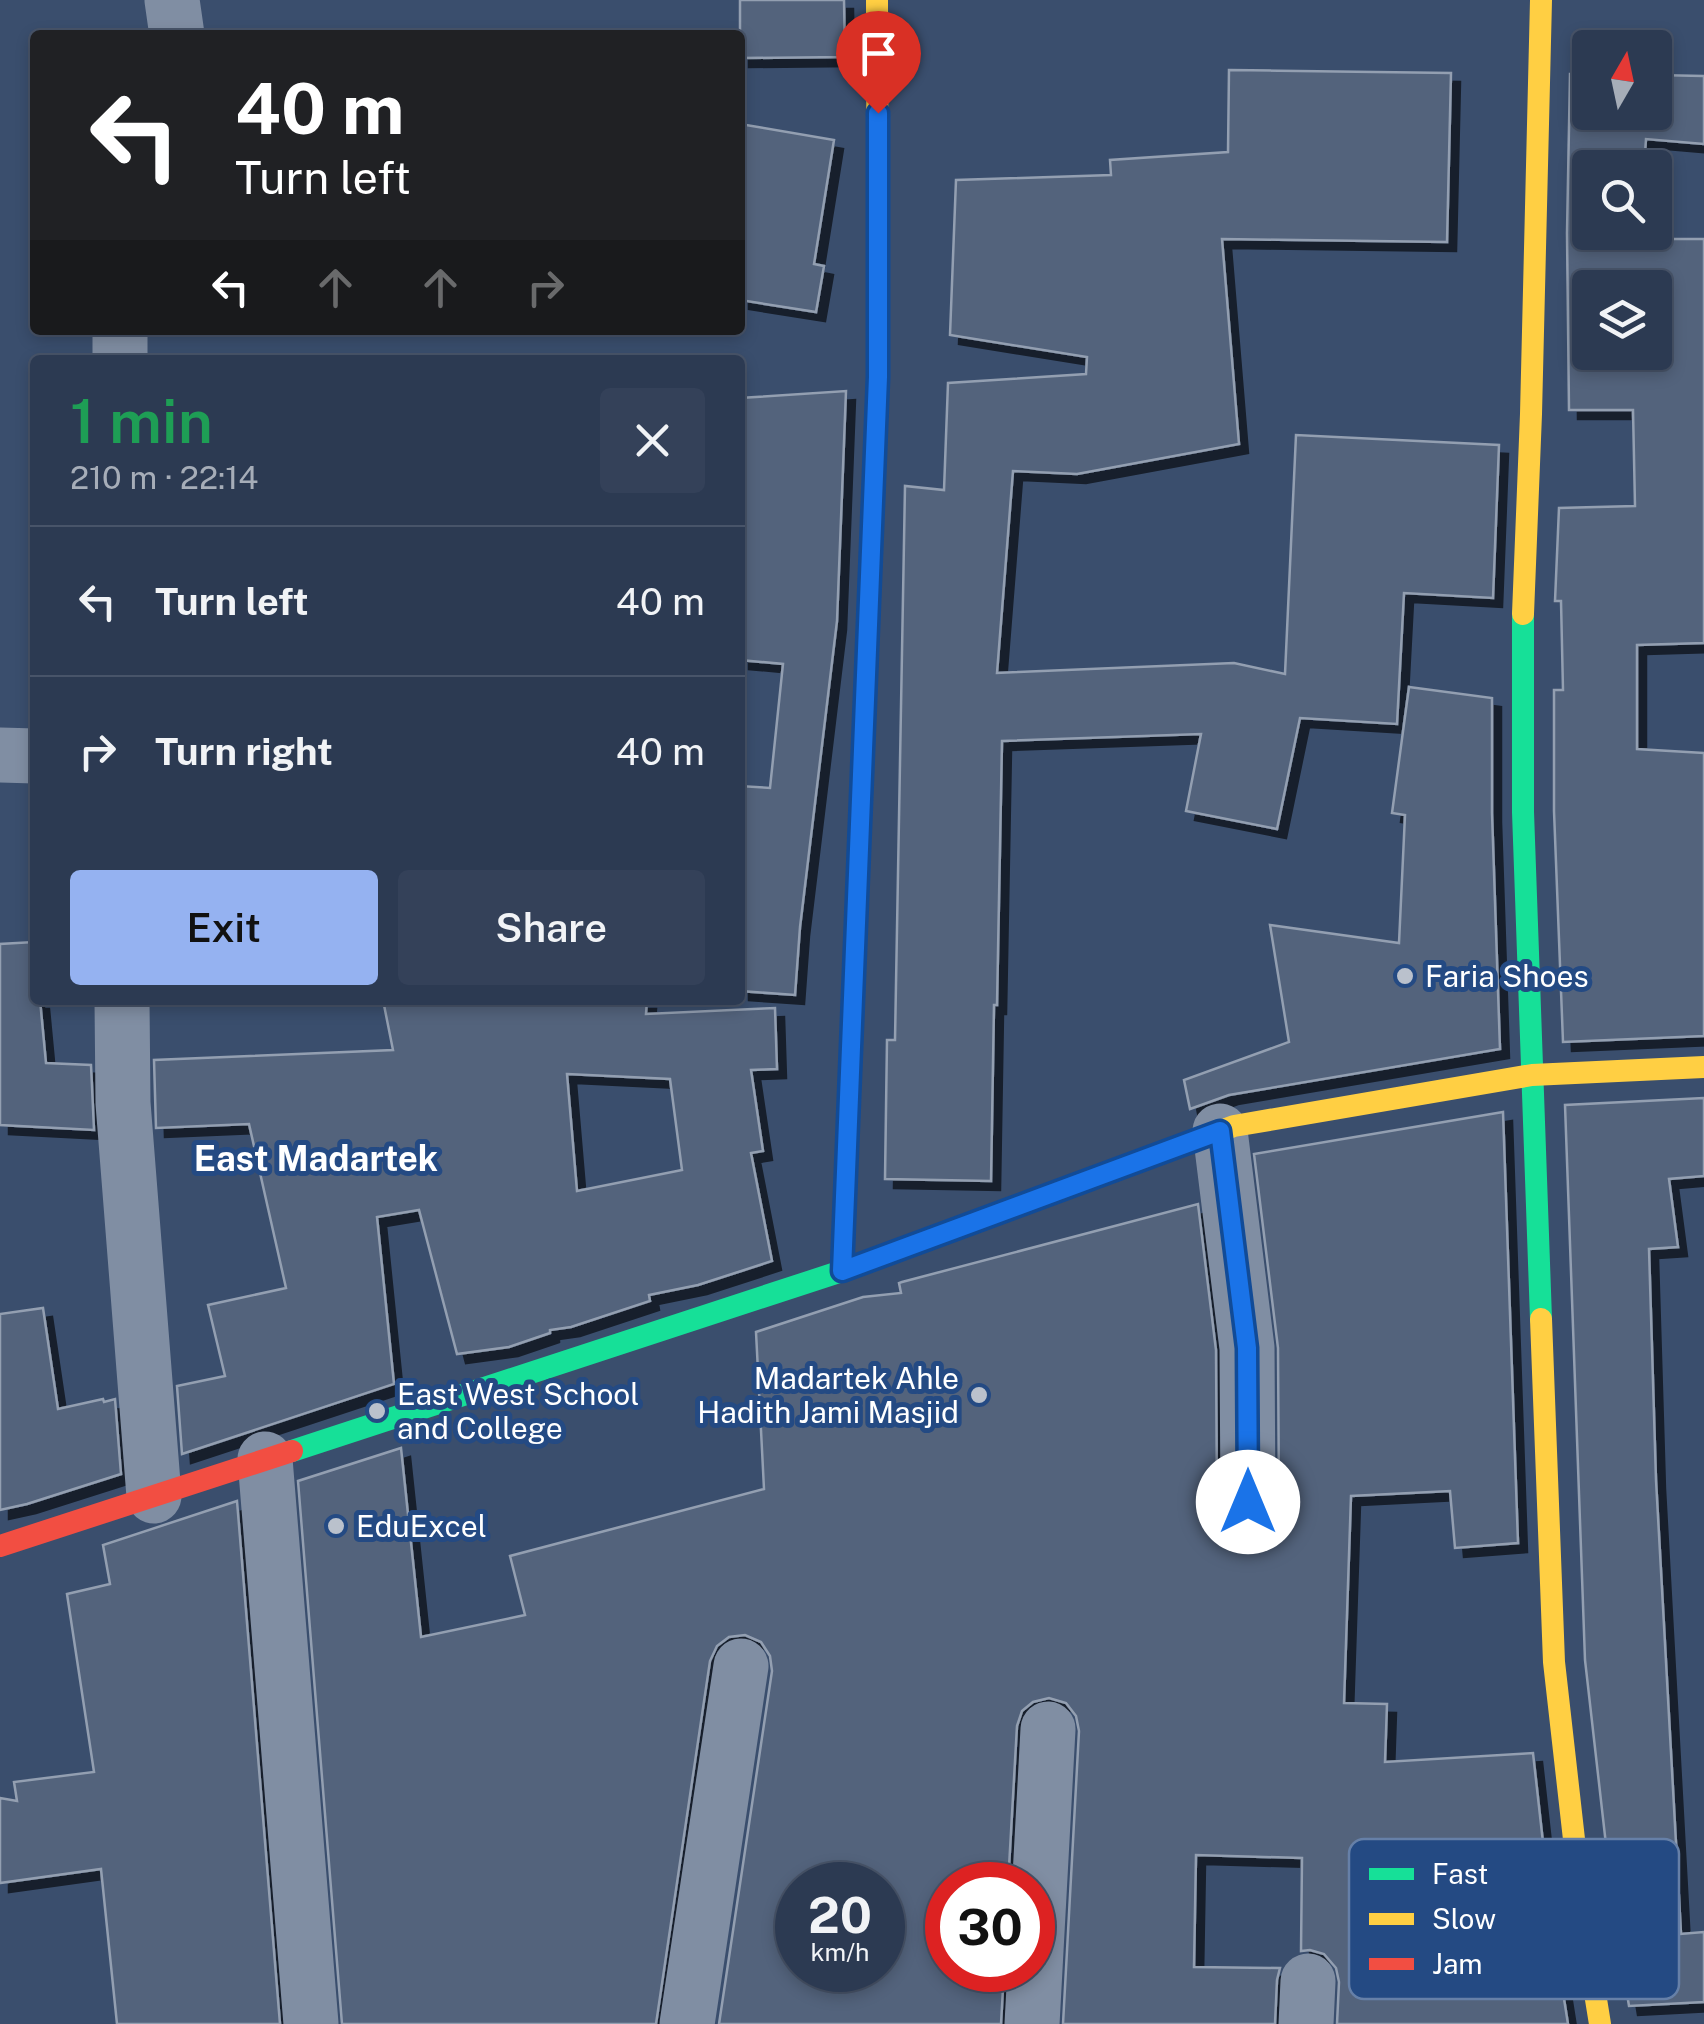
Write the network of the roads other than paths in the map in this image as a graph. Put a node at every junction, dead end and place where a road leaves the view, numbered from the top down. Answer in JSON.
{"nodes":[{"id":1,"x":172,"y":0,"type":"edge"},
{"id":2,"x":877,"y":0,"type":"edge"},
{"id":3,"x":1541,"y":0,"type":"edge"},
{"id":4,"x":177,"y":30,"type":"edge"},
{"id":5,"x":0,"y":755,"type":"edge"},
{"id":6,"x":30,"y":756,"type":"edge"},
{"id":7,"x":122,"y":1005,"type":"edge"},
{"id":8,"x":1704,"y":1067,"type":"edge"},
{"id":9,"x":1532,"y":1075,"type":"junction"},
{"id":10,"x":1220,"y":1131,"type":"junction"},
{"id":11,"x":842,"y":1271,"type":"junction"},
{"id":12,"x":264,"y":1459,"type":"junction"},
{"id":13,"x":154,"y":1496,"type":"junction"},
{"id":14,"x":1248,"y":1502,"type":"dead end"},
{"id":15,"x":0,"y":1546,"type":"edge"},
{"id":16,"x":741,"y":1666,"type":"dead end"},
{"id":17,"x":1048,"y":1729,"type":"dead end"},
{"id":18,"x":1575,"y":1839,"type":"edge"},
{"id":19,"x":1596,"y":1999,"type":"edge"},
{"id":20,"x":312,"y":2024,"type":"edge"},
{"id":21,"x":687,"y":2024,"type":"edge"},
{"id":22,"x":1032,"y":2024,"type":"edge"},
{"id":23,"x":1600,"y":2024,"type":"edge"}],
"edges":[{"from":1,"to":4,"type":"street"},
{"from":2,"to":11,"type":"street"},
{"from":3,"to":9,"type":"street"},
{"from":5,"to":6,"type":"street"},
{"from":7,"to":13,"type":"street"},
{"from":8,"to":9,"type":"street"},
{"from":9,"to":10,"type":"street"},
{"from":9,"to":18,"type":"street"},
{"from":10,"to":11,"type":"street"},
{"from":10,"to":14,"type":"street"},
{"from":11,"to":12,"type":"street"},
{"from":12,"to":13,"type":"street"},
{"from":12,"to":20,"type":"street"},
{"from":13,"to":15,"type":"street"},
{"from":16,"to":21,"type":"street"},
{"from":17,"to":22,"type":"street"},
{"from":19,"to":23,"type":"street"}]}
